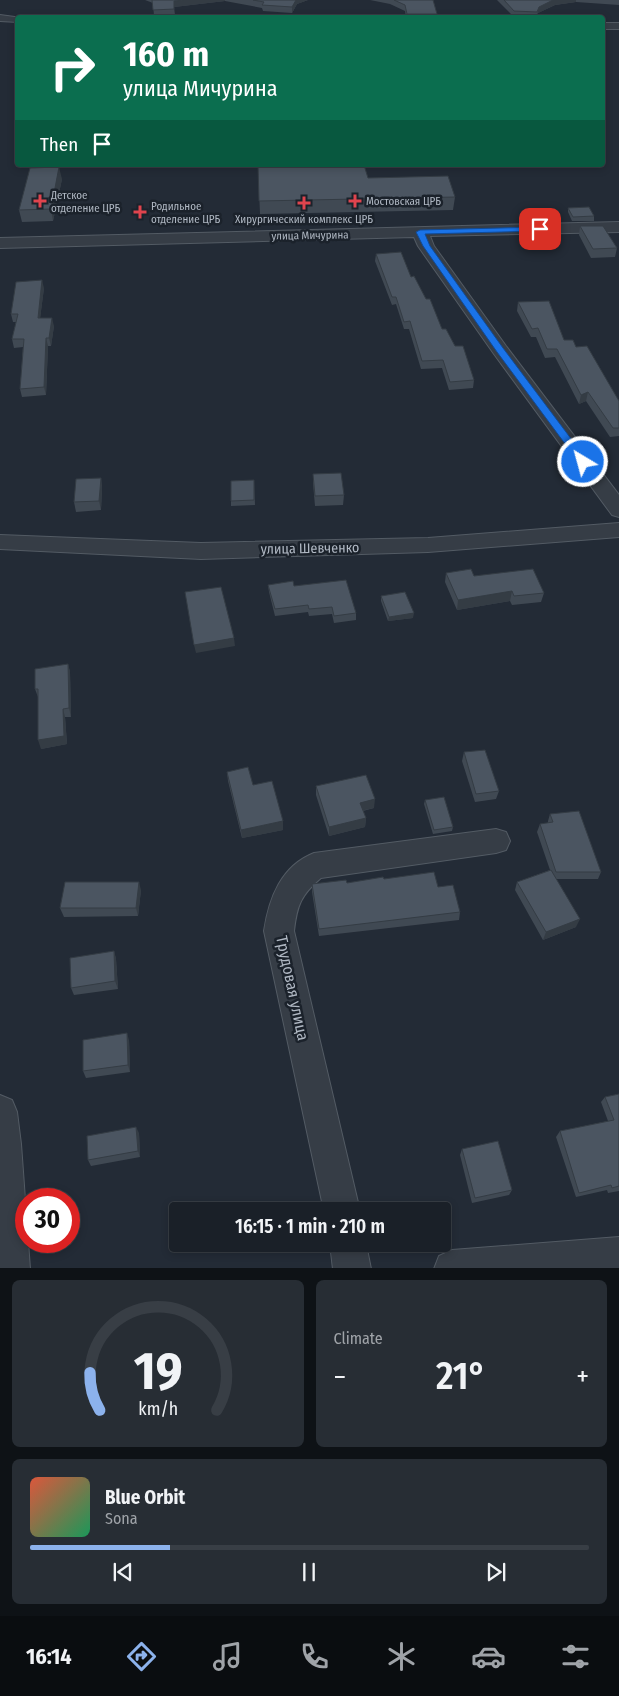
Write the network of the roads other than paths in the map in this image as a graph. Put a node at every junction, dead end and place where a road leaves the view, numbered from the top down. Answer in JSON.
{"nodes":[{"id":1,"x":0,"y":18,"type":"edge"},
{"id":2,"x":15,"y":19,"type":"edge"},
{"id":3,"x":605,"y":26,"type":"edge"},
{"id":4,"x":619,"y":26,"type":"edge"},
{"id":5,"x":619,"y":227,"type":"edge"},
{"id":6,"x":420,"y":232,"type":"junction"},
{"id":7,"x":0,"y":243,"type":"edge"},
{"id":8,"x":619,"y":510,"type":"edge"},
{"id":9,"x":619,"y":530,"type":"edge"},
{"id":10,"x":0,"y":542,"type":"edge"},
{"id":11,"x":496,"y":841,"type":"dead end"},
{"id":12,"x":0,"y":1112,"type":"edge"},
{"id":13,"x":340,"y":1202,"type":"edge"},
{"id":14,"x":349,"y":1252,"type":"edge"},
{"id":15,"x":619,"y":1255,"type":"edge"},
{"id":16,"x":11,"y":1268,"type":"edge"},
{"id":17,"x":352,"y":1268,"type":"edge"},
{"id":18,"x":452,"y":1268,"type":"edge"}],
"edges":[{"from":1,"to":2,"type":"street"},
{"from":3,"to":4,"type":"street"},
{"from":5,"to":6,"type":"street","name":"улица Мичурина"},
{"from":6,"to":7,"type":"street","name":"улица Мичурина"},
{"from":6,"to":8,"type":"street"},
{"from":9,"to":10,"type":"street","name":"улица Шевченко"},
{"from":11,"to":13,"type":"street","name":"Трудовая улица"},
{"from":12,"to":16,"type":"street"},
{"from":14,"to":17,"type":"street"},
{"from":15,"to":18,"type":"street"}]}
